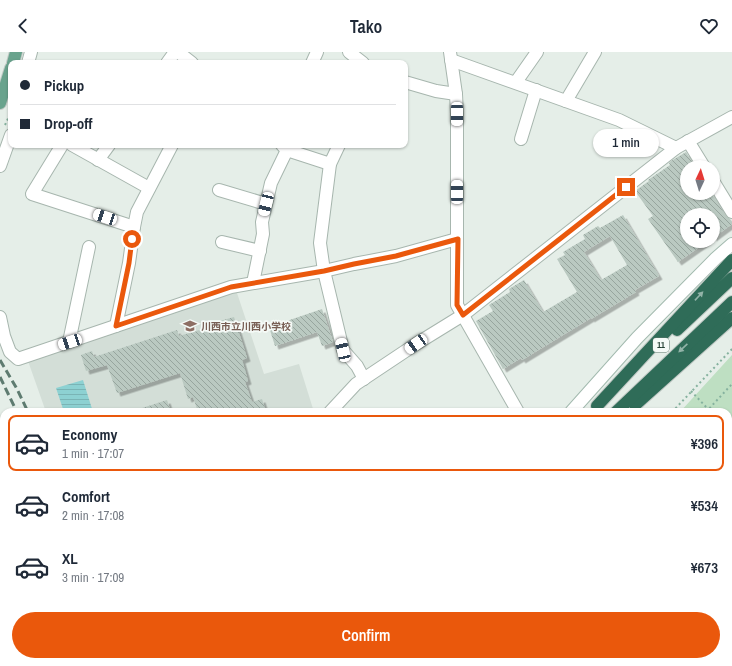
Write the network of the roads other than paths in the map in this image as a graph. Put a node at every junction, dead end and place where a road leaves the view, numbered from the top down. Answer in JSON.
{"nodes":[{"id":1,"x":178,"y":52,"type":"edge"},
{"id":2,"x":349,"y":52,"type":"edge"},
{"id":3,"x":537,"y":52,"type":"edge"},
{"id":4,"x":595,"y":52,"type":"edge"},
{"id":5,"x":451,"y":56,"type":"edge"},
{"id":6,"x":188,"y":60,"type":"edge"},
{"id":7,"x":359,"y":60,"type":"edge"},
{"id":8,"x":8,"y":78,"type":"edge"},
{"id":9,"x":516,"y":82,"type":"junction"},
{"id":10,"x":408,"y":83,"type":"edge"},
{"id":11,"x":536,"y":90,"type":"junction"},
{"id":12,"x":456,"y":94,"type":"junction"},
{"id":13,"x":566,"y":101,"type":"junction"},
{"id":14,"x":0,"y":103,"type":"edge"},
{"id":15,"x":732,"y":117,"type":"edge"},
{"id":16,"x":521,"y":139,"type":"dead end"},
{"id":17,"x":688,"y":141,"type":"junction"},
{"id":18,"x":8,"y":143,"type":"edge"},
{"id":19,"x":60,"y":148,"type":"edge"},
{"id":20,"x":77,"y":148,"type":"edge"},
{"id":21,"x":107,"y":148,"type":"edge"},
{"id":22,"x":170,"y":148,"type":"edge"},
{"id":23,"x":284,"y":148,"type":"edge"},
{"id":24,"x":338,"y":148,"type":"edge"},
{"id":25,"x":676,"y":148,"type":"junction"},
{"id":26,"x":98,"y":160,"type":"junction"},
{"id":27,"x":700,"y":160,"type":"edge"},
{"id":28,"x":330,"y":164,"type":"junction"},
{"id":29,"x":0,"y":166,"type":"edge"},
{"id":30,"x":150,"y":188,"type":"junction"},
{"id":31,"x":219,"y":190,"type":"dead end"},
{"id":32,"x":720,"y":192,"type":"edge"},
{"id":33,"x":266,"y":204,"type":"junction"},
{"id":34,"x":732,"y":212,"type":"edge"},
{"id":35,"x":134,"y":227,"type":"junction"},
{"id":36,"x":458,"y":239,"type":"junction"},
{"id":37,"x":222,"y":242,"type":"dead end"},
{"id":38,"x":732,"y":244,"type":"edge"},
{"id":39,"x":89,"y":248,"type":"dead end"},
{"id":40,"x":260,"y":251,"type":"junction"},
{"id":41,"x":732,"y":260,"type":"edge"},
{"id":42,"x":324,"y":271,"type":"junction"},
{"id":43,"x":732,"y":278,"type":"edge"},
{"id":44,"x":253,"y":283,"type":"junction"},
{"id":45,"x":732,"y":302,"type":"edge"},
{"id":46,"x":463,"y":315,"type":"junction"},
{"id":47,"x":0,"y":317,"type":"edge"},
{"id":48,"x":732,"y":318,"type":"edge"},
{"id":49,"x":116,"y":326,"type":"junction"},
{"id":50,"x":70,"y":342,"type":"junction"},
{"id":51,"x":364,"y":379,"type":"junction"},
{"id":52,"x":338,"y":408,"type":"edge"},
{"id":53,"x":516,"y":408,"type":"edge"},
{"id":54,"x":575,"y":408,"type":"edge"},
{"id":55,"x":595,"y":408,"type":"edge"},
{"id":56,"x":595,"y":408,"type":"edge"},
{"id":57,"x":620,"y":408,"type":"edge"},
{"id":58,"x":632,"y":408,"type":"edge"}],
"edges":[{"from":1,"to":6,"type":"street"},
{"from":2,"to":7,"type":"street"},
{"from":3,"to":9,"type":"street"},
{"from":4,"to":13,"type":"street"},
{"from":5,"to":9,"type":"street"},
{"from":5,"to":12,"type":"street"},
{"from":8,"to":14,"type":"main road"},
{"from":9,"to":11,"type":"street"},
{"from":10,"to":12,"type":"street"},
{"from":11,"to":13,"type":"street"},
{"from":11,"to":16,"type":"street"},
{"from":12,"to":36,"type":"street"},
{"from":13,"to":25,"type":"street"},
{"from":15,"to":17,"type":"street"},
{"from":17,"to":25,"type":"street"},
{"from":17,"to":27,"type":"street"},
{"from":18,"to":29,"type":"street"},
{"from":19,"to":35,"type":"street"},
{"from":20,"to":26,"type":"street"},
{"from":21,"to":26,"type":"street"},
{"from":22,"to":30,"type":"street"},
{"from":23,"to":28,"type":"street"},
{"from":23,"to":33,"type":"street"},
{"from":24,"to":28,"type":"street"},
{"from":25,"to":46,"type":"street"},
{"from":26,"to":30,"type":"street"},
{"from":28,"to":42,"type":"street"},
{"from":30,"to":35,"type":"street"},
{"from":31,"to":33,"type":"street"},
{"from":32,"to":34,"type":"street"},
{"from":33,"to":40,"type":"street"},
{"from":35,"to":49,"type":"street"},
{"from":36,"to":42,"type":"street"},
{"from":36,"to":46,"type":"street"},
{"from":37,"to":40,"type":"street"},
{"from":38,"to":54,"type":"street"},
{"from":39,"to":50,"type":"street"},
{"from":40,"to":44,"type":"street"},
{"from":55,"to":41,"type":"highway","one_way":true},
{"from":42,"to":44,"type":"street"},
{"from":42,"to":51,"type":"street"},
{"from":43,"to":56,"type":"highway","number":"11"},
{"from":44,"to":49,"type":"street"},
{"from":45,"to":57,"type":"highway","number":"11","one_way":true},
{"from":46,"to":51,"type":"street"},
{"from":46,"to":53,"type":"street"},
{"from":47,"to":50,"type":"street"},
{"from":48,"to":58,"type":"highway"},
{"from":49,"to":50,"type":"street"},
{"from":51,"to":52,"type":"street"}]}
